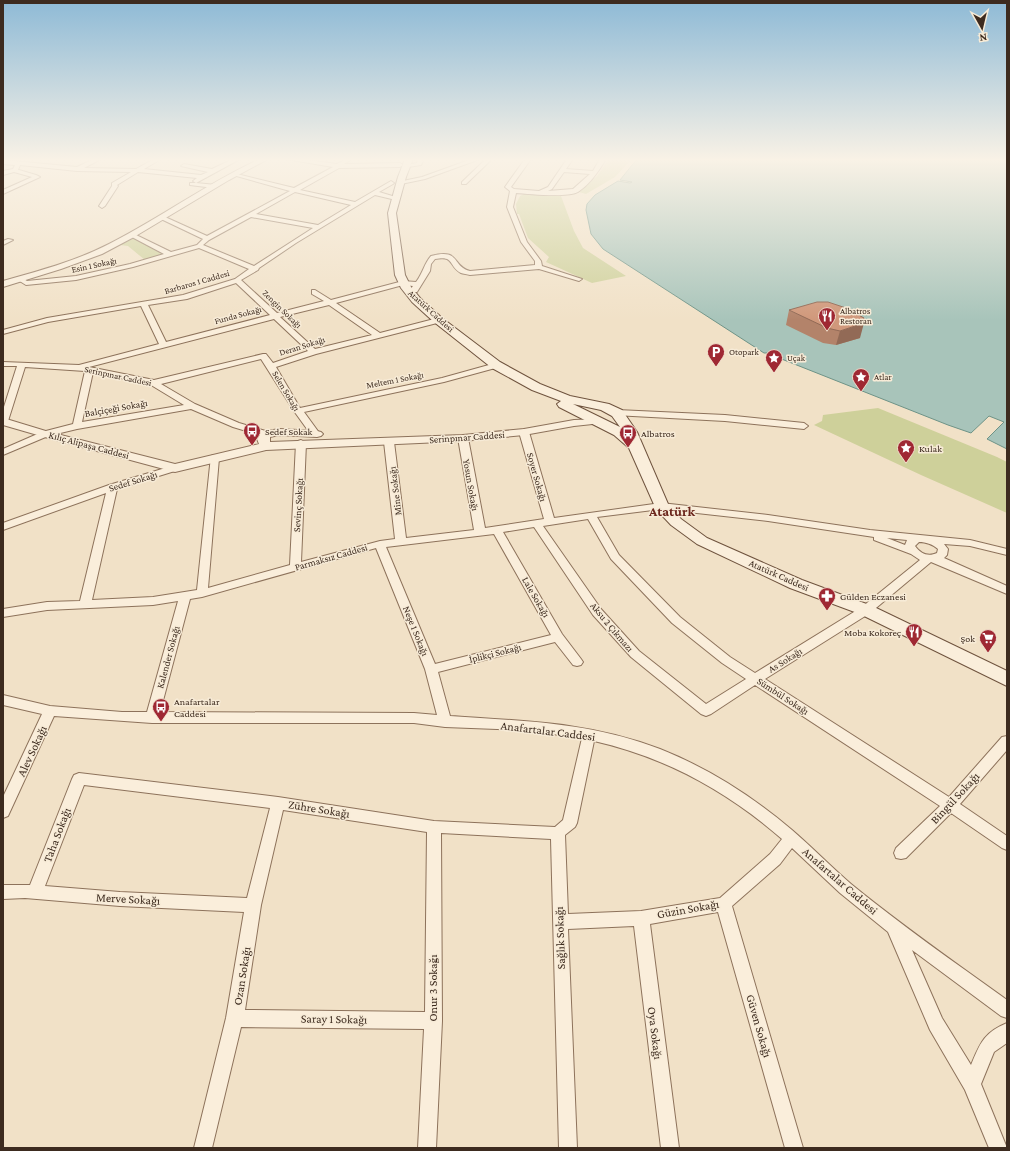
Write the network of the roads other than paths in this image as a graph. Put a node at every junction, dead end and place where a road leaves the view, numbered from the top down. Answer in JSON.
{"nodes":[{"id":1,"x":171,"y":213,"type":"edge"},
{"id":2,"x":254,"y":213,"type":"edge"},
{"id":3,"x":342,"y":213,"type":"edge"},
{"id":4,"x":392,"y":213,"type":"edge"},
{"id":5,"x":513,"y":213,"type":"edge"},
{"id":6,"x":250,"y":215,"type":"junction"},
{"id":7,"x":163,"y":218,"type":"junction"},
{"id":8,"x":319,"y":227,"type":"junction"},
{"id":9,"x":132,"y":235,"type":"junction"},
{"id":10,"x":207,"y":239,"type":"junction"},
{"id":11,"x":10,"y":240,"type":"dead end"},
{"id":12,"x":3,"y":243,"type":"edge"},
{"id":13,"x":200,"y":246,"type":"junction"},
{"id":14,"x":171,"y":255,"type":"junction"},
{"id":15,"x":539,"y":267,"type":"junction"},
{"id":16,"x":256,"y":269,"type":"junction"},
{"id":17,"x":424,"y":275,"type":"junction"},
{"id":18,"x":20,"y":279,"type":"junction"},
{"id":19,"x":579,"y":279,"type":"dead end"},
{"id":20,"x":237,"y":280,"type":"junction"},
{"id":21,"x":402,"y":281,"type":"junction"},
{"id":22,"x":3,"y":284,"type":"edge"},
{"id":23,"x":417,"y":284,"type":"junction"},
{"id":24,"x":314,"y":292,"type":"dead end"},
{"id":25,"x":412,"y":296,"type":"junction"},
{"id":26,"x":328,"y":302,"type":"junction"},
{"id":27,"x":144,"y":305,"type":"junction"},
{"id":28,"x":274,"y":315,"type":"junction"},
{"id":29,"x":438,"y":320,"type":"junction"},
{"id":30,"x":3,"y":332,"type":"edge"},
{"id":31,"x":378,"y":335,"type":"junction"},
{"id":32,"x":162,"y":345,"type":"junction"},
{"id":33,"x":313,"y":352,"type":"junction"},
{"id":34,"x":3,"y":364,"type":"edge"},
{"id":35,"x":22,"y":364,"type":"junction"},
{"id":36,"x":496,"y":365,"type":"junction"},
{"id":37,"x":271,"y":366,"type":"junction"},
{"id":38,"x":79,"y":367,"type":"junction"},
{"id":39,"x":89,"y":370,"type":"junction"},
{"id":40,"x":154,"y":383,"type":"junction"},
{"id":41,"x":536,"y":387,"type":"junction"},
{"id":42,"x":595,"y":404,"type":"junction"},
{"id":43,"x":192,"y":406,"type":"junction"},
{"id":44,"x":298,"y":411,"type":"junction"},
{"id":45,"x":578,"y":411,"type":"junction"},
{"id":46,"x":617,"y":413,"type":"junction"},
{"id":47,"x":4,"y":421,"type":"edge"},
{"id":48,"x":598,"y":421,"type":"junction"},
{"id":49,"x":77,"y":426,"type":"junction"},
{"id":50,"x":804,"y":426,"type":"dead end"},
{"id":51,"x":545,"y":428,"type":"junction"},
{"id":52,"x":524,"y":432,"type":"junction"},
{"id":53,"x":44,"y":434,"type":"junction"},
{"id":54,"x":287,"y":438,"type":"junction"},
{"id":55,"x":463,"y":438,"type":"junction"},
{"id":56,"x":266,"y":440,"type":"junction"},
{"id":57,"x":309,"y":440,"type":"junction"},
{"id":58,"x":389,"y":442,"type":"junction"},
{"id":59,"x":635,"y":447,"type":"junction"},
{"id":60,"x":3,"y":452,"type":"edge"},
{"id":61,"x":214,"y":458,"type":"junction"},
{"id":62,"x":175,"y":468,"type":"junction"},
{"id":63,"x":112,"y":487,"type":"junction"},
{"id":64,"x":661,"y":506,"type":"junction"},
{"id":65,"x":590,"y":514,"type":"junction"},
{"id":66,"x":550,"y":522,"type":"junction"},
{"id":67,"x":538,"y":524,"type":"junction"},
{"id":68,"x":3,"y":527,"type":"edge"},
{"id":69,"x":497,"y":530,"type":"junction"},
{"id":70,"x":480,"y":532,"type":"junction"},
{"id":71,"x":863,"y":532,"type":"junction"},
{"id":72,"x":926,"y":539,"type":"junction"},
{"id":73,"x":401,"y":541,"type":"junction"},
{"id":74,"x":380,"y":544,"type":"junction"},
{"id":75,"x":914,"y":552,"type":"junction"},
{"id":76,"x":1007,"y":552,"type":"edge"},
{"id":77,"x":932,"y":558,"type":"junction"},
{"id":78,"x":295,"y":567,"type":"junction"},
{"id":79,"x":1007,"y":590,"type":"edge"},
{"id":80,"x":202,"y":593,"type":"junction"},
{"id":81,"x":185,"y":596,"type":"junction"},
{"id":82,"x":85,"y":604,"type":"junction"},
{"id":83,"x":866,"y":610,"type":"junction"},
{"id":84,"x":3,"y":613,"type":"edge"},
{"id":85,"x":558,"y":637,"type":"junction"},
{"id":86,"x":578,"y":662,"type":"dead end"},
{"id":87,"x":431,"y":669,"type":"junction"},
{"id":88,"x":756,"y":678,"type":"junction"},
{"id":89,"x":1007,"y":679,"type":"edge"},
{"id":90,"x":3,"y":700,"type":"edge"},
{"id":91,"x":50,"y":711,"type":"junction"},
{"id":92,"x":706,"y":711,"type":"joint"},
{"id":93,"x":152,"y":718,"type":"junction"},
{"id":94,"x":445,"y":722,"type":"junction"},
{"id":95,"x":589,"y":734,"type":"junction"},
{"id":96,"x":1007,"y":741,"type":"edge"},
{"id":97,"x":79,"y":778,"type":"joint"},
{"id":98,"x":278,"y":803,"type":"junction"},
{"id":99,"x":950,"y":805,"type":"junction"},
{"id":100,"x":3,"y":812,"type":"edge"},
{"id":101,"x":434,"y":827,"type":"junction"},
{"id":102,"x":558,"y":833,"type":"junction"},
{"id":103,"x":791,"y":839,"type":"junction"},
{"id":104,"x":1007,"y":844,"type":"edge"},
{"id":105,"x":901,"y":853,"type":"dead end"},
{"id":106,"x":3,"y":892,"type":"edge"},
{"id":107,"x":35,"y":892,"type":"junction"},
{"id":108,"x":724,"y":904,"type":"junction"},
{"id":109,"x":254,"y":905,"type":"junction"},
{"id":110,"x":641,"y":918,"type":"junction"},
{"id":111,"x":560,"y":922,"type":"junction"},
{"id":112,"x":895,"y":928,"type":"junction"},
{"id":113,"x":1007,"y":1010,"type":"edge"},
{"id":114,"x":235,"y":1018,"type":"junction"},
{"id":115,"x":433,"y":1021,"type":"junction"},
{"id":116,"x":1007,"y":1032,"type":"edge"},
{"id":117,"x":972,"y":1084,"type":"junction"},
{"id":118,"x":203,"y":1148,"type":"edge"},
{"id":119,"x":427,"y":1148,"type":"edge"},
{"id":120,"x":568,"y":1148,"type":"edge"},
{"id":121,"x":670,"y":1148,"type":"edge"},
{"id":122,"x":794,"y":1148,"type":"edge"},
{"id":123,"x":998,"y":1148,"type":"edge"}],
"edges":[{"from":1,"to":7,"type":"street"},
{"from":2,"to":6,"type":"street"},
{"from":3,"to":8,"type":"street","name":"Barbaros 1 Caddesi"},
{"from":4,"to":21,"type":"main road","name":"Atatürk Caddesi"},
{"from":5,"to":15,"type":"street"},
{"from":6,"to":8,"type":"street"},
{"from":6,"to":10,"type":"street"},
{"from":7,"to":9,"type":"street"},
{"from":7,"to":10,"type":"street"},
{"from":8,"to":16,"type":"street","name":"Barbaros 1 Caddesi"},
{"from":9,"to":14,"type":"street"},
{"from":9,"to":18,"type":"street"},
{"from":10,"to":13,"type":"street"},
{"from":11,"to":12,"type":"street"},
{"from":13,"to":14,"type":"street","name":"Esin 1 Sokağı"},
{"from":13,"to":16,"type":"street"},
{"from":14,"to":18,"type":"street","name":"Esin 1 Sokağı"},
{"from":15,"to":17,"type":"street"},
{"from":15,"to":19,"type":"street"},
{"from":16,"to":20,"type":"street","name":"Barbaros 1 Caddesi"},
{"from":17,"to":21,"type":"street"},
{"from":17,"to":23,"type":"street"},
{"from":18,"to":22,"type":"street"},
{"from":20,"to":27,"type":"street","name":"Barbaros 1 Caddesi"},
{"from":20,"to":28,"type":"street","name":"Zengin Sokağı"},
{"from":21,"to":23,"type":"street"},
{"from":21,"to":25,"type":"main road","name":"Atatürk Caddesi"},
{"from":21,"to":26,"type":"street","name":"Funda Sokağı"},
{"from":23,"to":25,"type":"street"},
{"from":24,"to":26,"type":"street"},
{"from":25,"to":29,"type":"main road","name":"Atatürk Caddesi"},
{"from":26,"to":28,"type":"street","name":"Funda Sokağı"},
{"from":26,"to":31,"type":"street"},
{"from":27,"to":30,"type":"street","name":"Barbaros 1 Caddesi"},
{"from":27,"to":32,"type":"street"},
{"from":28,"to":32,"type":"street","name":"Funda Sokağı"},
{"from":28,"to":33,"type":"street","name":"Zengin Sokağı"},
{"from":29,"to":31,"type":"street","name":"Deran Sokağı"},
{"from":29,"to":36,"type":"main road","name":"Atatürk Caddesi"},
{"from":31,"to":33,"type":"street","name":"Deran Sokağı"},
{"from":32,"to":38,"type":"street","name":"Funda Sokağı"},
{"from":33,"to":37,"type":"street","name":"Deran Sokağı"},
{"from":34,"to":35,"type":"street","name":"Serinpınar Caddesi"},
{"from":35,"to":38,"type":"street","name":"Serinpınar Caddesi"},
{"from":35,"to":47,"type":"street"},
{"from":36,"to":41,"type":"main road","name":"Atatürk Caddesi"},
{"from":36,"to":44,"type":"street","name":"Meltem 1 Sokağı"},
{"from":37,"to":40,"type":"street","name":"Deran Sokağı"},
{"from":37,"to":44,"type":"street","name":"Selen Sokağı"},
{"from":38,"to":39,"type":"street","name":"Serinpınar Caddesi"},
{"from":39,"to":40,"type":"street","name":"Serinpınar Caddesi"},
{"from":39,"to":49,"type":"street"},
{"from":40,"to":43,"type":"street","name":"Serinpınar Caddesi"},
{"from":41,"to":42,"type":"main road"},
{"from":41,"to":45,"type":"main road"},
{"from":42,"to":45,"type":"main road"},
{"from":42,"to":46,"type":"main road"},
{"from":43,"to":49,"type":"street","name":"Balçiçeği Sokağı"},
{"from":43,"to":56,"type":"street","name":"Serinpınar Caddesi"},
{"from":44,"to":57,"type":"street","name":"Selen Sokağı"},
{"from":45,"to":48,"type":"main road"},
{"from":45,"to":51,"type":"street"},
{"from":46,"to":48,"type":"main road"},
{"from":46,"to":50,"type":"street"},
{"from":46,"to":59,"type":"main road","name":"Atatürk Caddesi"},
{"from":47,"to":53,"type":"street","name":"Kılıç Alipaşa Caddesi"},
{"from":48,"to":51,"type":"street","name":"Serinpınar Caddesi"},
{"from":48,"to":59,"type":"main road"},
{"from":49,"to":53,"type":"street","name":"Balçiçeği Sokağı"},
{"from":51,"to":52,"type":"street","name":"Serinpınar Caddesi"},
{"from":52,"to":55,"type":"street","name":"Serinpınar Caddesi"},
{"from":52,"to":66,"type":"street","name":"Soyer Sokağı"},
{"from":53,"to":60,"type":"street","name":"Balçiçeği Sokağı"},
{"from":53,"to":62,"type":"street","name":"Kılıç Alipaşa Caddesi"},
{"from":54,"to":56,"type":"street","name":"Serinpınar Caddesi"},
{"from":54,"to":57,"type":"street","name":"Serinpınar Caddesi"},
{"from":54,"to":57,"type":"street","name":"Serinpınar Caddesi"},
{"from":55,"to":58,"type":"street","name":"Serinpınar Caddesi"},
{"from":55,"to":70,"type":"street","name":"Yosun Sokağı"},
{"from":56,"to":61,"type":"street","name":"Sedef Sokağı"},
{"from":57,"to":58,"type":"street","name":"Serinpınar Caddesi"},
{"from":57,"to":78,"type":"street","name":"Sevinç Sokağı"},
{"from":58,"to":73,"type":"street","name":"Mine Sokağı"},
{"from":59,"to":64,"type":"main road","name":"Atatürk Caddesi"},
{"from":61,"to":62,"type":"street","name":"Sedef Sokağı"},
{"from":61,"to":80,"type":"street"},
{"from":62,"to":63,"type":"street","name":"Sedef Sokağı"},
{"from":63,"to":68,"type":"street","name":"Sedef Sokağı"},
{"from":63,"to":82,"type":"street"},
{"from":64,"to":65,"type":"street","name":"Parmaksız Caddesi"},
{"from":64,"to":71,"type":"street","name":"Parmaksız Caddesi"},
{"from":64,"to":83,"type":"main road","name":"Atatürk Caddesi"},
{"from":65,"to":66,"type":"street","name":"Parmaksız Caddesi"},
{"from":65,"to":88,"type":"street","name":"Sümbül Sokağı"},
{"from":66,"to":67,"type":"street","name":"Parmaksız Caddesi"},
{"from":67,"to":69,"type":"street","name":"Parmaksız Caddesi"},
{"from":67,"to":92,"type":"street","name":"Aksu 2 Çıkmazı"},
{"from":69,"to":70,"type":"street","name":"Parmaksız Caddesi"},
{"from":69,"to":85,"type":"street","name":"Lale Sokağı"},
{"from":70,"to":73,"type":"street","name":"Parmaksız Caddesi"},
{"from":71,"to":72,"type":"street"},
{"from":71,"to":75,"type":"street"},
{"from":72,"to":75,"type":"street"},
{"from":72,"to":76,"type":"street"},
{"from":72,"to":77,"type":"street"},
{"from":73,"to":74,"type":"street","name":"Parmaksız Caddesi"},
{"from":74,"to":78,"type":"street","name":"Parmaksız Caddesi"},
{"from":74,"to":87,"type":"street","name":"Neşe 1 Sokağı"},
{"from":75,"to":77,"type":"street"},
{"from":77,"to":79,"type":"street"},
{"from":77,"to":83,"type":"street","name":"As Sokağı"},
{"from":78,"to":80,"type":"street","name":"Parmaksız Caddesi"},
{"from":80,"to":81,"type":"street","name":"Parmaksız Caddesi"},
{"from":81,"to":82,"type":"street","name":"Parmaksız Caddesi"},
{"from":81,"to":93,"type":"street","name":"Kalender Sokağı"},
{"from":82,"to":84,"type":"street","name":"Parmaksız Caddesi"},
{"from":83,"to":88,"type":"street","name":"As Sokağı"},
{"from":83,"to":89,"type":"main road","name":"Atatürk Caddesi"},
{"from":85,"to":86,"type":"street","name":"Lale Sokağı"},
{"from":85,"to":87,"type":"street","name":"İplikçi Sokağı"},
{"from":87,"to":94,"type":"street","name":"Neşe 1 Sokağı"},
{"from":88,"to":92,"type":"street","name":"As Sokağı"},
{"from":88,"to":99,"type":"street","name":"Sümbül Sokağı"},
{"from":90,"to":91,"type":"street","name":"Anafartalar Caddesi"},
{"from":91,"to":93,"type":"street","name":"Anafartalar Caddesi"},
{"from":91,"to":100,"type":"street","name":"Alev Sokağı"},
{"from":93,"to":94,"type":"street","name":"Anafartalar Caddesi"},
{"from":94,"to":95,"type":"street","name":"Anafartalar Caddesi"},
{"from":95,"to":102,"type":"street"},
{"from":95,"to":103,"type":"street","name":"Anafartalar Caddesi"},
{"from":96,"to":99,"type":"street","name":"Bingül Sokağı"},
{"from":97,"to":98,"type":"street","name":"Zühre Sokağı"},
{"from":97,"to":107,"type":"street","name":"Taha Sokağı"},
{"from":98,"to":101,"type":"street","name":"Zühre Sokağı"},
{"from":98,"to":109,"type":"street","name":"Ozan Sokağı"},
{"from":99,"to":104,"type":"street","name":"Sümbül Sokağı"},
{"from":99,"to":105,"type":"street","name":"Bingül Sokağı"},
{"from":101,"to":102,"type":"street","name":"Zühre Sokağı"},
{"from":101,"to":115,"type":"street","name":"Onur 3 Sokağı"},
{"from":102,"to":111,"type":"street","name":"Sağlık Sokağı"},
{"from":103,"to":108,"type":"street","name":"Güzin Sokağı"},
{"from":103,"to":112,"type":"street","name":"Anafartalar Caddesi"},
{"from":106,"to":107,"type":"street","name":"Merve Sokağı"},
{"from":107,"to":109,"type":"street","name":"Merve Sokağı"},
{"from":108,"to":110,"type":"street","name":"Güzin Sokağı"},
{"from":108,"to":122,"type":"street","name":"Güven Sokağı"},
{"from":109,"to":114,"type":"street","name":"Ozan Sokağı"},
{"from":110,"to":111,"type":"street","name":"Güzin Sokağı"},
{"from":110,"to":121,"type":"street","name":"Oya Sokağı"},
{"from":111,"to":120,"type":"street","name":"Sağlık Sokağı"},
{"from":112,"to":113,"type":"street","name":"Anafartalar Caddesi"},
{"from":112,"to":117,"type":"street"},
{"from":114,"to":115,"type":"street","name":"Saray 1 Sokağı"},
{"from":114,"to":118,"type":"street","name":"Ozan Sokağı"},
{"from":115,"to":119,"type":"street","name":"Onur 3 Sokağı"},
{"from":116,"to":117,"type":"street"},
{"from":117,"to":123,"type":"street"}]}
